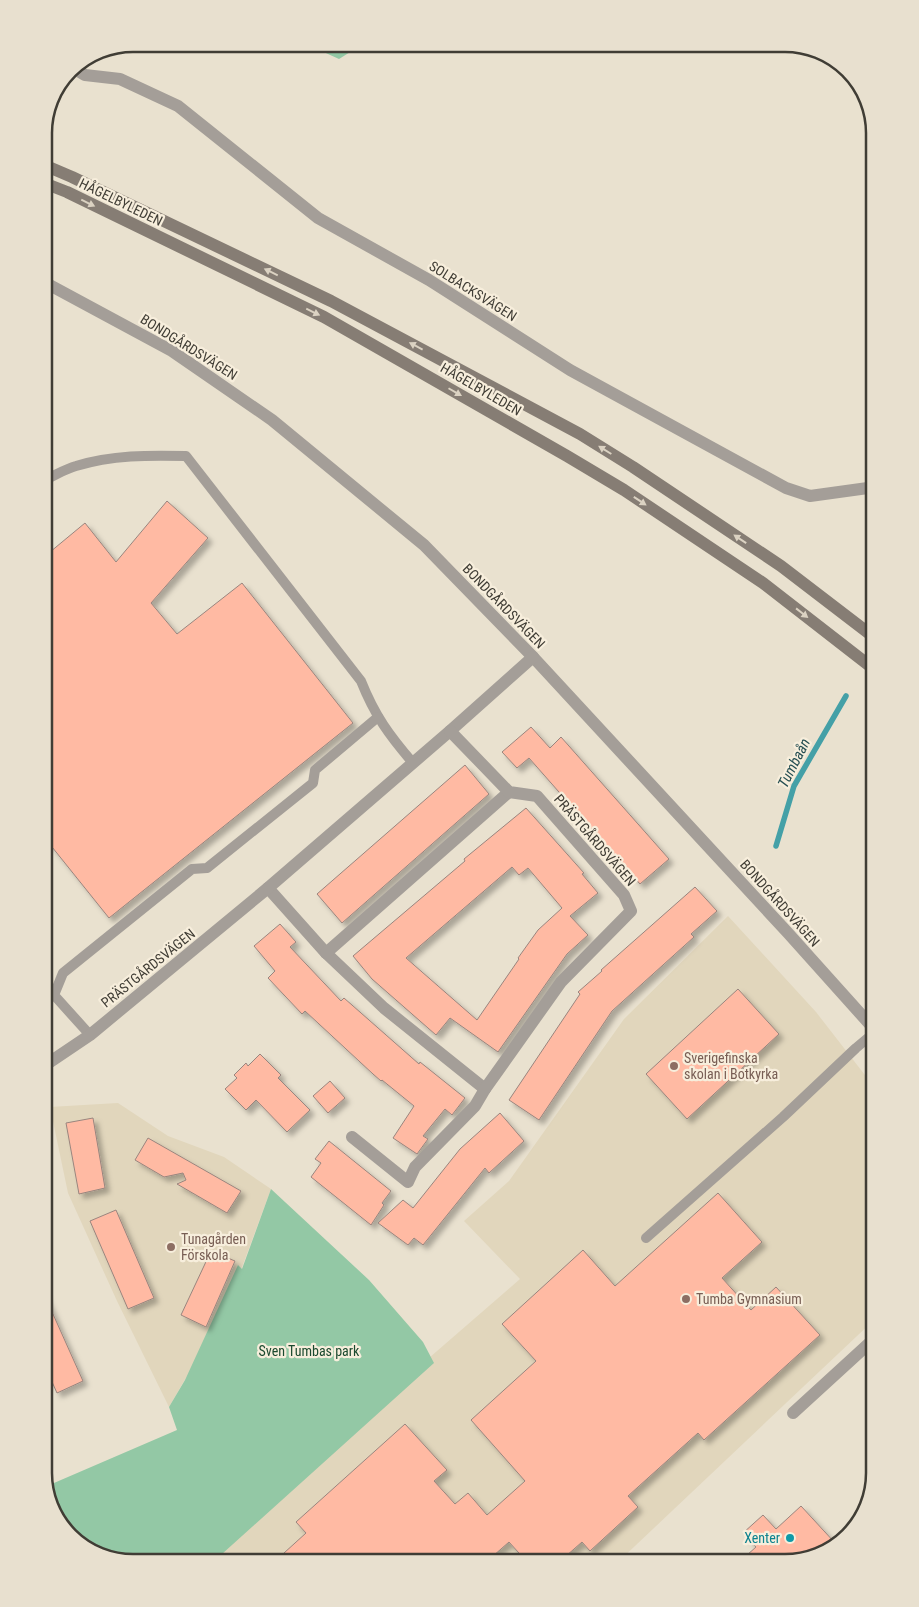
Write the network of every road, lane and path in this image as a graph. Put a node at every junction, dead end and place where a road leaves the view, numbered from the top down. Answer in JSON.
{"nodes":[{"id":1,"x":81,"y":72,"type":"edge"},
{"id":2,"x":53,"y":169,"type":"edge"},
{"id":3,"x":53,"y":187,"type":"edge"},
{"id":4,"x":53,"y":287,"type":"edge"},
{"id":5,"x":53,"y":476,"type":"edge"},
{"id":6,"x":866,"y":488,"type":"edge"},
{"id":7,"x":866,"y":631,"type":"edge"},
{"id":8,"x":533,"y":657,"type":"junction"},
{"id":9,"x":866,"y":663,"type":"edge"},
{"id":10,"x":378,"y":717,"type":"junction"},
{"id":11,"x":450,"y":731,"type":"junction"},
{"id":12,"x":413,"y":763,"type":"junction"},
{"id":13,"x":509,"y":792,"type":"junction"},
{"id":14,"x":268,"y":888,"type":"junction"},
{"id":15,"x":326,"y":953,"type":"junction"},
{"id":16,"x":866,"y":1021,"type":"edge"},
{"id":17,"x":90,"y":1035,"type":"junction"},
{"id":18,"x":866,"y":1039,"type":"edge"},
{"id":19,"x":52,"y":1060,"type":"edge"},
{"id":20,"x":485,"y":1089,"type":"junction"},
{"id":21,"x":352,"y":1137,"type":"dead end"},
{"id":22,"x":646,"y":1238,"type":"dead end"},
{"id":23,"x":866,"y":1346,"type":"edge"},
{"id":24,"x":793,"y":1412,"type":"dead end"}],
"edges":[{"from":1,"to":6,"type":"street","name":"SOLBACKSVÄGEN"},
{"from":7,"to":2,"type":"main road","name":"HÅGELBYLEDEN","one_way":true},
{"from":3,"to":9,"type":"main road","name":"HÅGELBYLEDEN","one_way":true},
{"from":4,"to":8,"type":"street","name":"BONDGÅRDSVÄGEN"},
{"from":5,"to":10,"type":"lane"},
{"from":8,"to":11,"type":"street","name":"PRÄSTGÅRDSVÄGEN"},
{"from":8,"to":16,"type":"street","name":"BONDGÅRDSVÄGEN"},
{"from":10,"to":12,"type":"lane"},
{"from":10,"to":17,"type":"lane"},
{"from":11,"to":12,"type":"street","name":"PRÄSTGÅRDSVÄGEN"},
{"from":11,"to":13,"type":"street"},
{"from":12,"to":14,"type":"street","name":"PRÄSTGÅRDSVÄGEN"},
{"from":13,"to":15,"type":"street"},
{"from":13,"to":20,"type":"street","name":"PRÄSTGÅRDSVÄGEN"},
{"from":14,"to":15,"type":"street"},
{"from":14,"to":17,"type":"street","name":"PRÄSTGÅRDSVÄGEN"},
{"from":15,"to":20,"type":"street"},
{"from":17,"to":19,"type":"street","name":"PRÄSTGÅRDSVÄGEN"},
{"from":18,"to":22,"type":"lane"},
{"from":20,"to":21,"type":"street","name":"PRÄSTGÅRDSVÄGEN"},
{"from":23,"to":24,"type":"street"}]}
